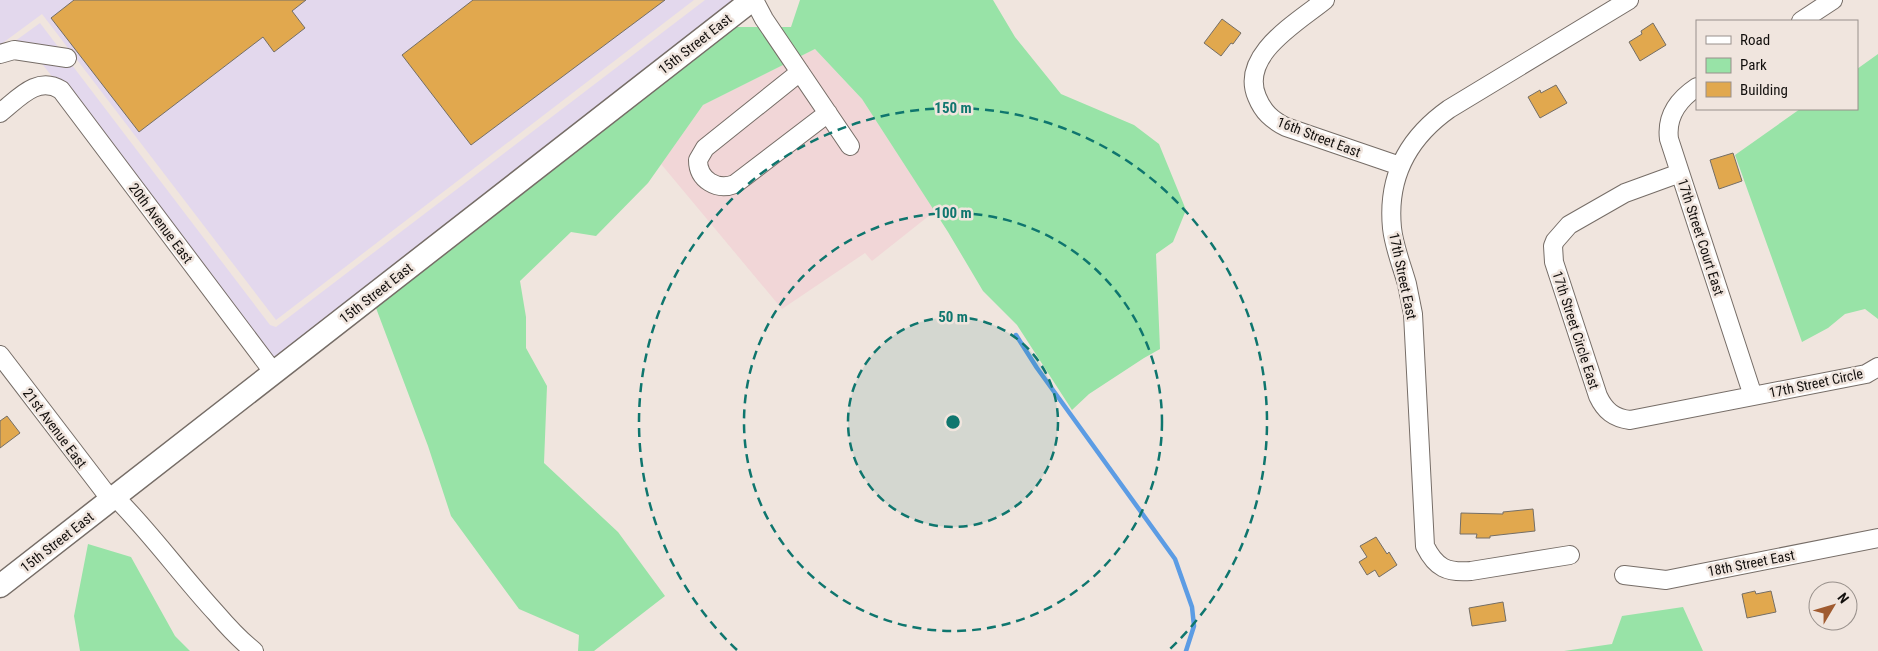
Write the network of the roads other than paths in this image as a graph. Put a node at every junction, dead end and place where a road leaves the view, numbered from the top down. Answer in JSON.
{"nodes":[{"id":1,"x":753,"y":0,"type":"edge"},
{"id":2,"x":1325,"y":0,"type":"edge"},
{"id":3,"x":1629,"y":0,"type":"edge"},
{"id":4,"x":1832,"y":0,"type":"edge"},
{"id":5,"x":1802,"y":20,"type":"edge"},
{"id":6,"x":0,"y":54,"type":"edge"},
{"id":7,"x":66,"y":58,"type":"dead end"},
{"id":8,"x":800,"y":72,"type":"junction"},
{"id":9,"x":1696,"y":88,"type":"edge"},
{"id":10,"x":0,"y":113,"type":"edge"},
{"id":11,"x":828,"y":113,"type":"junction"},
{"id":12,"x":850,"y":146,"type":"dead end"},
{"id":13,"x":1400,"y":166,"type":"junction"},
{"id":14,"x":1680,"y":173,"type":"junction"},
{"id":15,"x":0,"y":355,"type":"edge"},
{"id":16,"x":1878,"y":367,"type":"edge"},
{"id":17,"x":274,"y":373,"type":"junction"},
{"id":18,"x":1754,"y":396,"type":"junction"},
{"id":19,"x":113,"y":498,"type":"junction"},
{"id":20,"x":1878,"y":538,"type":"edge"},
{"id":21,"x":1570,"y":555,"type":"dead end"},
{"id":22,"x":1624,"y":575,"type":"dead end"},
{"id":23,"x":0,"y":586,"type":"edge"},
{"id":24,"x":254,"y":651,"type":"edge"}],
"edges":[{"from":1,"to":8,"type":"street"},
{"from":1,"to":17,"type":"main road","name":"15th Street East"},
{"from":2,"to":13,"type":"street","name":"16th Street East"},
{"from":3,"to":13,"type":"street","name":"17th Street East"},
{"from":4,"to":5,"type":"street"},
{"from":6,"to":7,"type":"street"},
{"from":8,"to":11,"type":"street"},
{"from":8,"to":11,"type":"street"},
{"from":9,"to":14,"type":"street","name":"17th Street Court East"},
{"from":10,"to":17,"type":"street","name":"20th Avenue East"},
{"from":11,"to":12,"type":"street"},
{"from":13,"to":21,"type":"street","name":"17th Street East"},
{"from":14,"to":18,"type":"street","name":"17th Street Court East"},
{"from":14,"to":18,"type":"street","name":"17th Street Circle East"},
{"from":15,"to":19,"type":"street","name":"21st Avenue East"},
{"from":16,"to":18,"type":"street","name":"17th Street Circle"},
{"from":17,"to":19,"type":"main road","name":"15th Street East"},
{"from":19,"to":23,"type":"main road","name":"15th Street East"},
{"from":19,"to":24,"type":"street","name":"21st Avenue East"},
{"from":20,"to":22,"type":"street","name":"18th Street East"}]}
